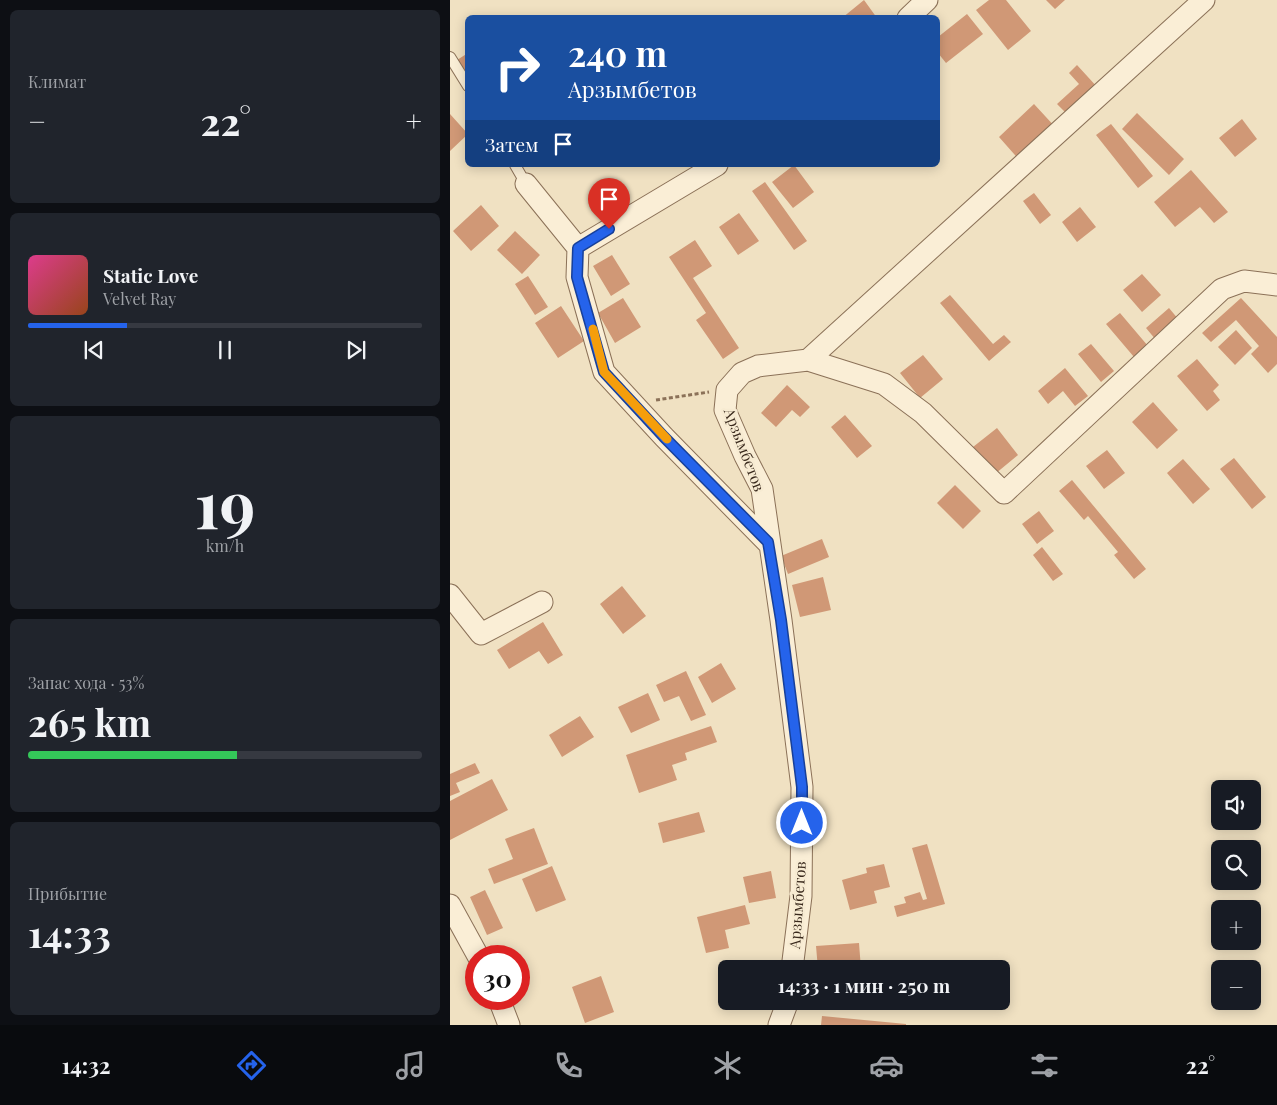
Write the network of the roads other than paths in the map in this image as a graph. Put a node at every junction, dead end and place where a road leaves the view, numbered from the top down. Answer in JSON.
{"nodes":[{"id":1,"x":928,"y":0,"type":"edge"},
{"id":2,"x":1204,"y":0,"type":"edge"},
{"id":3,"x":911,"y":15,"type":"edge"},
{"id":4,"x":450,"y":57,"type":"edge"},
{"id":5,"x":465,"y":81,"type":"edge"},
{"id":6,"x":516,"y":167,"type":"edge"},
{"id":7,"x":714,"y":167,"type":"edge"},
{"id":8,"x":526,"y":184,"type":"joint"},
{"id":9,"x":578,"y":248,"type":"junction"},
{"id":10,"x":1277,"y":284,"type":"edge"},
{"id":11,"x":808,"y":360,"type":"junction"},
{"id":12,"x":768,"y":542,"type":"junction"},
{"id":13,"x":450,"y":595,"type":"edge"},
{"id":14,"x":542,"y":602,"type":"dead end"},
{"id":15,"x":450,"y":904,"type":"edge"},
{"id":16,"x":472,"y":945,"type":"edge"},
{"id":17,"x":793,"y":960,"type":"edge"},
{"id":18,"x":503,"y":1010,"type":"edge"},
{"id":19,"x":785,"y":1010,"type":"edge"},
{"id":20,"x":509,"y":1025,"type":"edge"},
{"id":21,"x":780,"y":1025,"type":"edge"}],
"edges":[{"from":1,"to":3,"type":"street"},
{"from":2,"to":11,"type":"street"},
{"from":4,"to":5,"type":"lane"},
{"from":6,"to":8,"type":"lane"},
{"from":7,"to":9,"type":"street"},
{"from":8,"to":9,"type":"street"},
{"from":9,"to":12,"type":"street","name":"Арзымбетов"},
{"from":10,"to":11,"type":"street","name":"Арзымбетов"},
{"from":11,"to":12,"type":"street","name":"Арзымбетов"},
{"from":12,"to":17,"type":"street","name":"Арзымбетов"},
{"from":13,"to":14,"type":"street"},
{"from":15,"to":16,"type":"street"},
{"from":18,"to":20,"type":"street"},
{"from":19,"to":21,"type":"street"}]}
